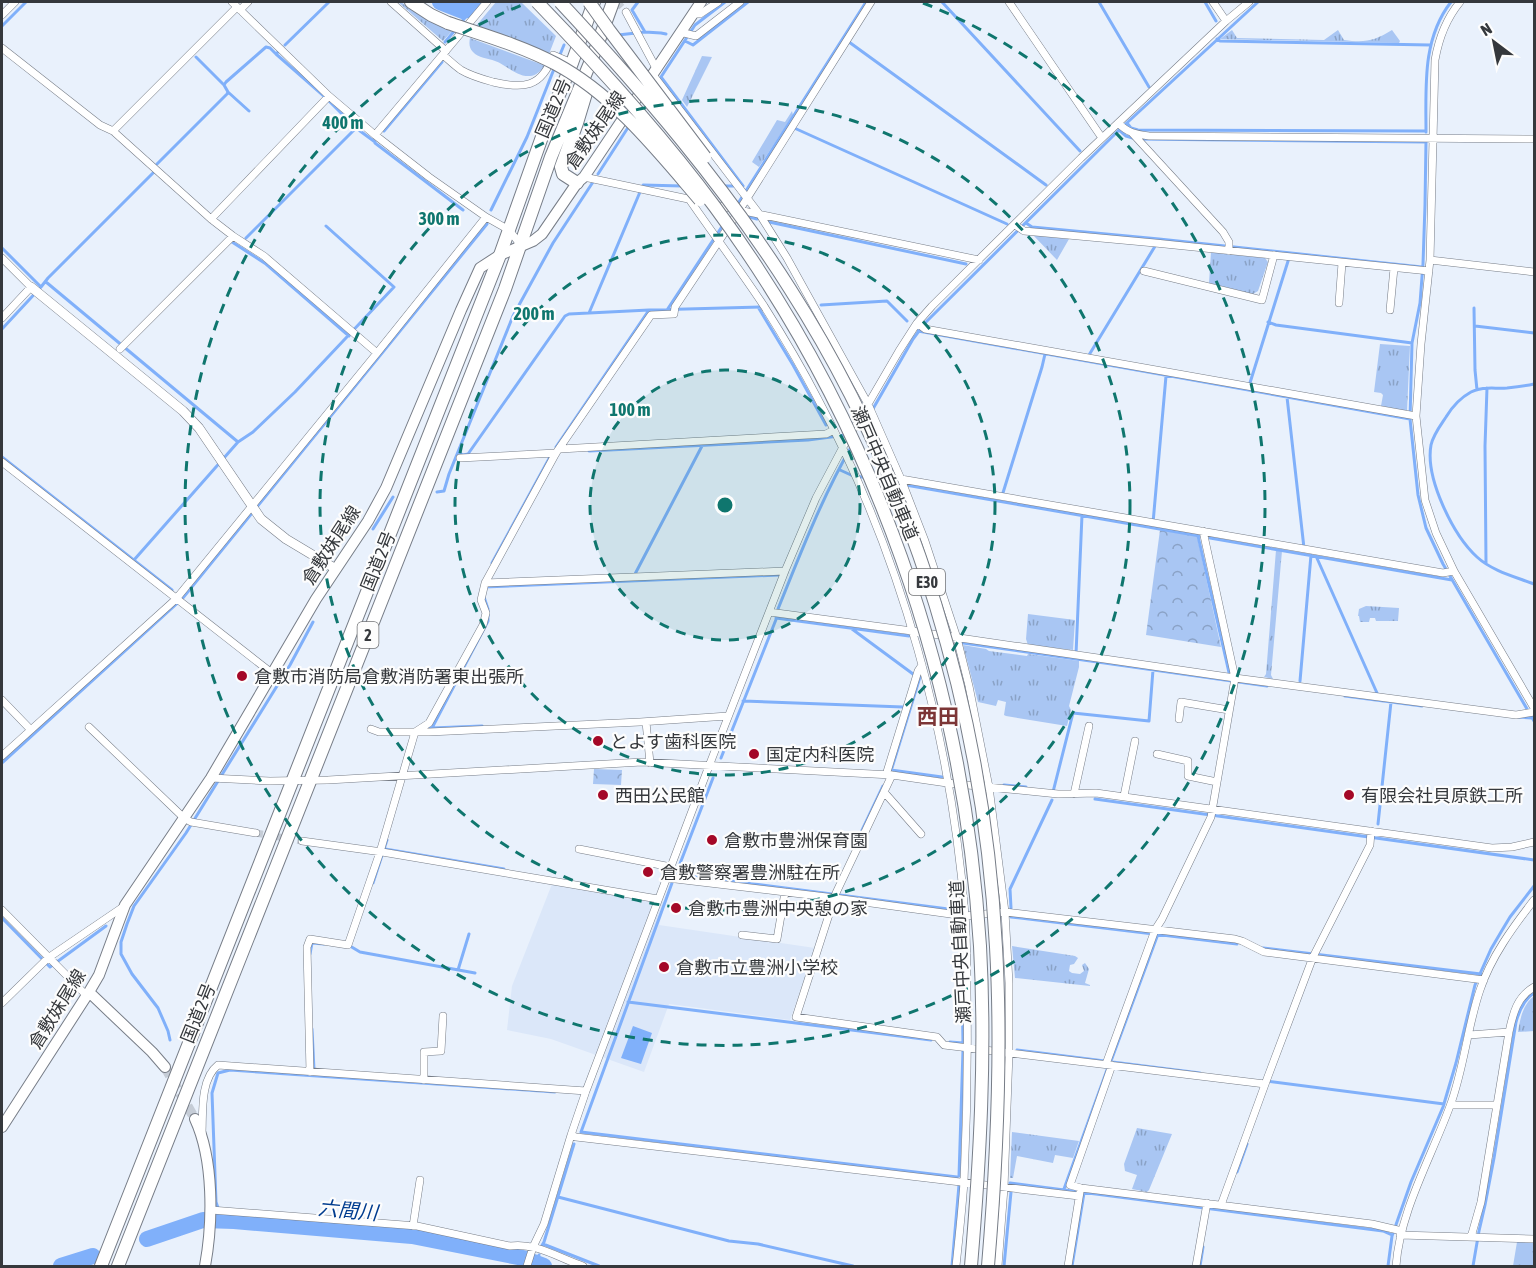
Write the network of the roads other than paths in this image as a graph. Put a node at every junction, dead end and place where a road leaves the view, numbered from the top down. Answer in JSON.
{"nodes":[{"id":1,"x":15,"y":2,"type":"edge"},
{"id":2,"x":248,"y":2,"type":"edge"},
{"id":3,"x":391,"y":2,"type":"edge"},
{"id":4,"x":411,"y":2,"type":"edge"},
{"id":5,"x":487,"y":2,"type":"edge"},
{"id":6,"x":537,"y":2,"type":"edge"},
{"id":7,"x":560,"y":2,"type":"edge"},
{"id":8,"x":589,"y":2,"type":"edge"},
{"id":9,"x":594,"y":2,"type":"edge"},
{"id":10,"x":613,"y":2,"type":"edge"},
{"id":11,"x":701,"y":2,"type":"edge"},
{"id":12,"x":718,"y":2,"type":"edge"},
{"id":13,"x":740,"y":2,"type":"edge"},
{"id":14,"x":871,"y":2,"type":"edge"},
{"id":15,"x":1009,"y":2,"type":"edge"},
{"id":16,"x":1213,"y":2,"type":"edge"},
{"id":17,"x":1249,"y":2,"type":"edge"},
{"id":18,"x":1460,"y":2,"type":"edge"},
{"id":19,"x":236,"y":6,"type":"edge"},
{"id":20,"x":626,"y":12,"type":"tunnel mouth"},
{"id":21,"x":693,"y":14,"type":"junction"},
{"id":22,"x":2,"y":15,"type":"edge"},
{"id":23,"x":1226,"y":21,"type":"junction"},
{"id":24,"x":683,"y":33,"type":"junction"},
{"id":25,"x":2,"y":48,"type":"edge"},
{"id":26,"x":595,"y":51,"type":"junction"},
{"id":27,"x":444,"y":53,"type":"junction"},
{"id":28,"x":563,"y":59,"type":"junction"},
{"id":29,"x":655,"y":74,"type":"junction"},
{"id":30,"x":328,"y":97,"type":"junction"},
{"id":31,"x":1121,"y":126,"type":"junction"},
{"id":32,"x":113,"y":131,"type":"junction"},
{"id":33,"x":1132,"y":134,"type":"junction"},
{"id":34,"x":375,"y":135,"type":"junction"},
{"id":35,"x":1432,"y":137,"type":"junction"},
{"id":36,"x":1102,"y":138,"type":"junction"},
{"id":37,"x":1534,"y":139,"type":"edge"},
{"id":38,"x":581,"y":180,"type":"junction"},
{"id":39,"x":746,"y":196,"type":"junction"},
{"id":40,"x":689,"y":199,"type":"junction"},
{"id":41,"x":733,"y":207,"type":"junction"},
{"id":42,"x":760,"y":216,"type":"junction"},
{"id":43,"x":486,"y":217,"type":"junction"},
{"id":44,"x":211,"y":219,"type":"junction"},
{"id":45,"x":1018,"y":227,"type":"junction"},
{"id":46,"x":509,"y":230,"type":"junction"},
{"id":47,"x":230,"y":239,"type":"junction"},
{"id":48,"x":717,"y":239,"type":"junction"},
{"id":49,"x":521,"y":246,"type":"junction"},
{"id":50,"x":1229,"y":251,"type":"junction"},
{"id":51,"x":500,"y":255,"type":"junction"},
{"id":52,"x":1274,"y":255,"type":"junction"},
{"id":53,"x":2,"y":258,"type":"edge"},
{"id":54,"x":979,"y":260,"type":"junction"},
{"id":55,"x":1430,"y":260,"type":"junction"},
{"id":56,"x":1342,"y":263,"type":"junction"},
{"id":57,"x":1394,"y":268,"type":"junction"},
{"id":58,"x":1144,"y":271,"type":"dead end"},
{"id":59,"x":1424,"y":271,"type":"junction"},
{"id":60,"x":1534,"y":272,"type":"edge"},
{"id":61,"x":31,"y":287,"type":"junction"},
{"id":62,"x":778,"y":300,"type":"junction"},
{"id":63,"x":1339,"y":303,"type":"dead end"},
{"id":64,"x":1390,"y":310,"type":"dead end"},
{"id":65,"x":2,"y":318,"type":"edge"},
{"id":66,"x":921,"y":325,"type":"junction"},
{"id":67,"x":121,"y":347,"type":"dead end"},
{"id":68,"x":377,"y":353,"type":"junction"},
{"id":69,"x":870,"y":409,"type":"junction"},
{"id":70,"x":1412,"y":416,"type":"junction"},
{"id":71,"x":836,"y":434,"type":"junction"},
{"id":72,"x":555,"y":452,"type":"junction"},
{"id":73,"x":845,"y":453,"type":"junction"},
{"id":74,"x":460,"y":458,"type":"dead end"},
{"id":75,"x":2,"y":462,"type":"edge"},
{"id":76,"x":903,"y":483,"type":"junction"},
{"id":77,"x":252,"y":506,"type":"junction"},
{"id":78,"x":1203,"y":531,"type":"junction"},
{"id":79,"x":336,"y":569,"type":"junction"},
{"id":80,"x":785,"y":571,"type":"junction"},
{"id":81,"x":1450,"y":572,"type":"junction"},
{"id":82,"x":484,"y":585,"type":"junction"},
{"id":83,"x":178,"y":601,"type":"junction"},
{"id":84,"x":769,"y":612,"type":"junction"},
{"id":85,"x":912,"y":631,"type":"junction"},
{"id":86,"x":957,"y":638,"type":"junction"},
{"id":87,"x":922,"y":666,"type":"junction"},
{"id":88,"x":273,"y":674,"type":"junction"},
{"id":89,"x":1233,"y":679,"type":"junction"},
{"id":90,"x":2,"y":700,"type":"edge"},
{"id":91,"x":1229,"y":710,"type":"junction"},
{"id":92,"x":1532,"y":711,"type":"edge"},
{"id":93,"x":728,"y":716,"type":"junction"},
{"id":94,"x":1179,"y":719,"type":"dead end"},
{"id":95,"x":646,"y":722,"type":"junction"},
{"id":96,"x":1089,"y":726,"type":"dead end"},
{"id":97,"x":89,"y":727,"type":"dead end"},
{"id":98,"x":30,"y":729,"type":"junction"},
{"id":99,"x":371,"y":729,"type":"dead end"},
{"id":100,"x":415,"y":732,"type":"junction"},
{"id":101,"x":1135,"y":741,"type":"dead end"},
{"id":102,"x":1156,"y":754,"type":"dead end"},
{"id":103,"x":2,"y":756,"type":"edge"},
{"id":104,"x":650,"y":763,"type":"junction"},
{"id":105,"x":709,"y":766,"type":"junction"},
{"id":106,"x":889,"y":775,"type":"junction"},
{"id":107,"x":401,"y":776,"type":"junction"},
{"id":108,"x":213,"y":778,"type":"junction"},
{"id":109,"x":310,"y":780,"type":"junction"},
{"id":110,"x":292,"y":781,"type":"junction"},
{"id":111,"x":1216,"y":782,"type":"junction"},
{"id":112,"x":947,"y":783,"type":"junction"},
{"id":113,"x":989,"y":787,"type":"junction"},
{"id":114,"x":884,"y":792,"type":"junction"},
{"id":115,"x":1074,"y":794,"type":"junction"},
{"id":116,"x":1124,"y":796,"type":"junction"},
{"id":117,"x":1212,"y":813,"type":"junction"},
{"id":118,"x":190,"y":821,"type":"junction"},
{"id":119,"x":256,"y":833,"type":"tunnel mouth"},
{"id":120,"x":921,"y":834,"type":"dead end"},
{"id":121,"x":1371,"y":834,"type":"junction"},
{"id":122,"x":302,"y":841,"type":"tunnel mouth"},
{"id":123,"x":1534,"y":842,"type":"edge"},
{"id":124,"x":579,"y":849,"type":"dead end"},
{"id":125,"x":383,"y":852,"type":"junction"},
{"id":126,"x":671,"y":867,"type":"junction"},
{"id":127,"x":667,"y":878,"type":"junction"},
{"id":128,"x":785,"y":892,"type":"junction"},
{"id":129,"x":834,"y":896,"type":"junction"},
{"id":130,"x":658,"y":899,"type":"junction"},
{"id":131,"x":1534,"y":900,"type":"edge"},
{"id":132,"x":125,"y":905,"type":"junction"},
{"id":133,"x":2,"y":910,"type":"edge"},
{"id":134,"x":1005,"y":912,"type":"junction"},
{"id":135,"x":965,"y":916,"type":"junction"},
{"id":136,"x":1154,"y":933,"type":"junction"},
{"id":137,"x":742,"y":935,"type":"dead end"},
{"id":138,"x":1316,"y":956,"type":"junction"},
{"id":139,"x":49,"y":962,"type":"junction"},
{"id":140,"x":1480,"y":979,"type":"junction"},
{"id":141,"x":1534,"y":987,"type":"edge"},
{"id":142,"x":88,"y":994,"type":"junction"},
{"id":143,"x":2,"y":1003,"type":"edge"},
{"id":144,"x":443,"y":1016,"type":"dead end"},
{"id":145,"x":1509,"y":1032,"type":"junction"},
{"id":146,"x":1469,"y":1035,"type":"junction"},
{"id":147,"x":968,"y":1047,"type":"junction"},
{"id":148,"x":1009,"y":1053,"type":"junction"},
{"id":149,"x":1108,"y":1063,"type":"junction"},
{"id":150,"x":165,"y":1067,"type":"tunnel mouth"},
{"id":151,"x":310,"y":1072,"type":"junction"},
{"id":152,"x":424,"y":1080,"type":"junction"},
{"id":153,"x":1266,"y":1082,"type":"junction"},
{"id":154,"x":586,"y":1091,"type":"junction"},
{"id":155,"x":1451,"y":1104,"type":"junction"},
{"id":156,"x":1497,"y":1105,"type":"junction"},
{"id":157,"x":195,"y":1119,"type":"tunnel mouth"},
{"id":158,"x":2,"y":1127,"type":"edge"},
{"id":159,"x":202,"y":1133,"type":"junction"},
{"id":160,"x":571,"y":1135,"type":"junction"},
{"id":161,"x":420,"y":1180,"type":"dead end"},
{"id":162,"x":964,"y":1183,"type":"junction"},
{"id":163,"x":1004,"y":1188,"type":"junction"},
{"id":164,"x":1080,"y":1192,"type":"junction"},
{"id":165,"x":1221,"y":1205,"type":"junction"},
{"id":166,"x":1207,"y":1207,"type":"junction"},
{"id":167,"x":214,"y":1211,"type":"junction"},
{"id":168,"x":412,"y":1226,"type":"junction"},
{"id":169,"x":1398,"y":1231,"type":"junction"},
{"id":170,"x":1476,"y":1237,"type":"junction"},
{"id":171,"x":1534,"y":1239,"type":"edge"},
{"id":172,"x":532,"y":1249,"type":"junction"},
{"id":173,"x":101,"y":1266,"type":"edge"},
{"id":174,"x":118,"y":1266,"type":"edge"},
{"id":175,"x":205,"y":1266,"type":"edge"},
{"id":176,"x":527,"y":1266,"type":"edge"},
{"id":177,"x":583,"y":1266,"type":"edge"},
{"id":178,"x":956,"y":1266,"type":"edge"},
{"id":179,"x":971,"y":1266,"type":"edge"},
{"id":180,"x":988,"y":1266,"type":"edge"},
{"id":181,"x":998,"y":1266,"type":"edge"},
{"id":182,"x":1068,"y":1266,"type":"edge"},
{"id":183,"x":1196,"y":1266,"type":"edge"},
{"id":184,"x":1396,"y":1266,"type":"edge"}],
"edges":[{"from":1,"to":22,"type":"street"},
{"from":2,"to":19,"type":"street"},
{"from":3,"to":27,"type":"street"},
{"from":4,"to":62,"type":"highway","bridge":true},
{"from":5,"to":27,"type":"street"},
{"from":6,"to":62,"type":"highway","name":"瀬戸中央自動車道","number":"E30","bridge":true},
{"from":7,"to":41,"type":"highway","name":"瀬戸中央自動車道","number":"E30","bridge":true},
{"from":8,"to":41,"type":"highway","bridge":true},
{"from":9,"to":28,"type":"highway","name":"国道2号","number":"2"},
{"from":10,"to":26,"type":"highway","name":"国道2号","number":"2"},
{"from":11,"to":21,"type":"main road","name":"倉敷妹尾線"},
{"from":12,"to":21,"type":"street"},
{"from":13,"to":24,"type":"street"},
{"from":14,"to":39,"type":"street"},
{"from":15,"to":36,"type":"street"},
{"from":16,"to":23,"type":"street"},
{"from":17,"to":23,"type":"street"},
{"from":18,"to":35,"type":"street"},
{"from":19,"to":30,"type":"street"},
{"from":19,"to":32,"type":"street"},
{"from":20,"to":29,"type":"street"},
{"from":21,"to":24,"type":"main road","name":"倉敷妹尾線"},
{"from":23,"to":31,"type":"street"},
{"from":24,"to":29,"type":"main road","name":"倉敷妹尾線"},
{"from":25,"to":32,"type":"street"},
{"from":26,"to":38,"type":"highway"},
{"from":26,"to":49,"type":"highway","name":"国道2号","number":"2"},
{"from":27,"to":28,"type":"street"},
{"from":27,"to":34,"type":"street"},
{"from":28,"to":46,"type":"highway","name":"国道2号","number":"2"},
{"from":29,"to":38,"type":"main road","name":"倉敷妹尾線"},
{"from":29,"to":39,"type":"street"},
{"from":30,"to":34,"type":"street"},
{"from":30,"to":44,"type":"street"},
{"from":31,"to":33,"type":"street"},
{"from":31,"to":36,"type":"street"},
{"from":32,"to":44,"type":"street"},
{"from":33,"to":35,"type":"street"},
{"from":33,"to":50,"type":"street"},
{"from":34,"to":43,"type":"street"},
{"from":35,"to":37,"type":"street"},
{"from":35,"to":55,"type":"street"},
{"from":36,"to":45,"type":"street"},
{"from":38,"to":40,"type":"street"},
{"from":38,"to":49,"type":"main road","name":"倉敷妹尾線"},
{"from":39,"to":41,"type":"street"},
{"from":39,"to":42,"type":"street"},
{"from":40,"to":41,"type":"street"},
{"from":40,"to":48,"type":"street"},
{"from":41,"to":42,"type":"street"},
{"from":41,"to":48,"type":"street"},
{"from":41,"to":180,"type":"highway","name":"瀬戸中央自動車道","number":"E30","bridge":true},
{"from":42,"to":54,"type":"street"},
{"from":42,"to":69,"type":"street"},
{"from":43,"to":46,"type":"street"},
{"from":43,"to":68,"type":"street"},
{"from":44,"to":47,"type":"street"},
{"from":45,"to":50,"type":"street"},
{"from":45,"to":54,"type":"street"},
{"from":46,"to":49,"type":"street"},
{"from":46,"to":51,"type":"highway","name":"国道2号","number":"2"},
{"from":47,"to":67,"type":"street"},
{"from":47,"to":68,"type":"street"},
{"from":48,"to":71,"type":"street"},
{"from":48,"to":72,"type":"street"},
{"from":49,"to":51,"type":"main road","name":"倉敷妹尾線"},
{"from":49,"to":109,"type":"highway","name":"国道2号","number":"2"},
{"from":50,"to":52,"type":"street"},
{"from":51,"to":79,"type":"main road","name":"倉敷妹尾線"},
{"from":51,"to":110,"type":"highway","name":"国道2号","number":"2"},
{"from":52,"to":56,"type":"street"},
{"from":52,"to":58,"type":"street"},
{"from":53,"to":61,"type":"street"},
{"from":54,"to":66,"type":"street"},
{"from":55,"to":59,"type":"street"},
{"from":55,"to":60,"type":"street"},
{"from":56,"to":57,"type":"street"},
{"from":56,"to":63,"type":"street"},
{"from":57,"to":59,"type":"street"},
{"from":57,"to":64,"type":"street"},
{"from":59,"to":70,"type":"street"},
{"from":61,"to":65,"type":"street"},
{"from":61,"to":77,"type":"street"},
{"from":62,"to":179,"type":"highway","name":"瀬戸中央自動車道","number":"E30","bridge":true},
{"from":66,"to":69,"type":"street"},
{"from":66,"to":70,"type":"street"},
{"from":68,"to":77,"type":"street"},
{"from":69,"to":73,"type":"street"},
{"from":69,"to":76,"type":"street"},
{"from":70,"to":81,"type":"street"},
{"from":71,"to":72,"type":"street"},
{"from":71,"to":73,"type":"street"},
{"from":72,"to":74,"type":"street"},
{"from":72,"to":82,"type":"street"},
{"from":73,"to":80,"type":"street"},
{"from":73,"to":85,"type":"street"},
{"from":75,"to":83,"type":"street"},
{"from":76,"to":78,"type":"street"},
{"from":76,"to":86,"type":"street"},
{"from":77,"to":79,"type":"street"},
{"from":77,"to":83,"type":"street"},
{"from":78,"to":81,"type":"street"},
{"from":78,"to":89,"type":"street"},
{"from":79,"to":88,"type":"main road","name":"倉敷妹尾線"},
{"from":80,"to":82,"type":"street"},
{"from":80,"to":84,"type":"street"},
{"from":81,"to":92,"type":"street"},
{"from":82,"to":100,"type":"street"},
{"from":83,"to":88,"type":"street"},
{"from":83,"to":98,"type":"street"},
{"from":84,"to":85,"type":"street"},
{"from":84,"to":93,"type":"street"},
{"from":85,"to":86,"type":"street"},
{"from":85,"to":87,"type":"street"},
{"from":86,"to":89,"type":"street"},
{"from":86,"to":113,"type":"street"},
{"from":87,"to":106,"type":"street"},
{"from":87,"to":112,"type":"street"},
{"from":88,"to":108,"type":"main road","name":"倉敷妹尾線"},
{"from":89,"to":91,"type":"street"},
{"from":89,"to":92,"type":"street"},
{"from":90,"to":98,"type":"street"},
{"from":91,"to":94,"type":"street"},
{"from":91,"to":111,"type":"street"},
{"from":93,"to":95,"type":"street"},
{"from":93,"to":105,"type":"street"},
{"from":95,"to":100,"type":"street"},
{"from":95,"to":104,"type":"street"},
{"from":96,"to":115,"type":"street"},
{"from":97,"to":118,"type":"street"},
{"from":98,"to":103,"type":"street"},
{"from":99,"to":100,"type":"street"},
{"from":100,"to":107,"type":"street"},
{"from":101,"to":116,"type":"street"},
{"from":102,"to":111,"type":"street"},
{"from":104,"to":105,"type":"street"},
{"from":104,"to":107,"type":"street"},
{"from":105,"to":106,"type":"street"},
{"from":105,"to":126,"type":"street"},
{"from":106,"to":112,"type":"street"},
{"from":106,"to":114,"type":"street"},
{"from":107,"to":109,"type":"street"},
{"from":107,"to":125,"type":"street"},
{"from":108,"to":110,"type":"street"},
{"from":108,"to":118,"type":"main road","name":"倉敷妹尾線"},
{"from":109,"to":110,"type":"street"},
{"from":109,"to":174,"type":"highway","name":"国道2号","number":"2"},
{"from":110,"to":173,"type":"highway","name":"国道2号","number":"2"},
{"from":111,"to":117,"type":"street"},
{"from":112,"to":113,"type":"street"},
{"from":112,"to":135,"type":"street"},
{"from":113,"to":115,"type":"street"},
{"from":113,"to":134,"type":"street"},
{"from":114,"to":120,"type":"street"},
{"from":114,"to":129,"type":"street"},
{"from":115,"to":116,"type":"street"},
{"from":116,"to":117,"type":"street"},
{"from":117,"to":121,"type":"street"},
{"from":117,"to":136,"type":"street"},
{"from":118,"to":119,"type":"street"},
{"from":118,"to":132,"type":"main road","name":"倉敷妹尾線"},
{"from":121,"to":123,"type":"street"},
{"from":121,"to":138,"type":"street"},
{"from":122,"to":125,"type":"street"},
{"from":124,"to":126,"type":"street"},
{"from":125,"to":130,"type":"street"},
{"from":125,"to":151,"type":"street"},
{"from":126,"to":127,"type":"street"},
{"from":127,"to":128,"type":"street"},
{"from":127,"to":130,"type":"street"},
{"from":128,"to":129,"type":"street"},
{"from":128,"to":137,"type":"street"},
{"from":129,"to":135,"type":"street"},
{"from":129,"to":147,"type":"street"},
{"from":130,"to":154,"type":"street"},
{"from":131,"to":140,"type":"street"},
{"from":132,"to":139,"type":"street"},
{"from":132,"to":142,"type":"main road","name":"倉敷妹尾線"},
{"from":133,"to":139,"type":"street"},
{"from":134,"to":135,"type":"street"},
{"from":134,"to":136,"type":"street"},
{"from":134,"to":148,"type":"street"},
{"from":135,"to":147,"type":"street"},
{"from":136,"to":138,"type":"street"},
{"from":136,"to":149,"type":"street"},
{"from":138,"to":140,"type":"street"},
{"from":138,"to":153,"type":"street"},
{"from":139,"to":142,"type":"street"},
{"from":139,"to":143,"type":"street"},
{"from":140,"to":146,"type":"street"},
{"from":141,"to":145,"type":"street"},
{"from":142,"to":150,"type":"main road"},
{"from":142,"to":158,"type":"main road","name":"倉敷妹尾線"},
{"from":144,"to":152,"type":"street"},
{"from":145,"to":146,"type":"street"},
{"from":145,"to":156,"type":"street"},
{"from":146,"to":155,"type":"street"},
{"from":147,"to":148,"type":"street"},
{"from":147,"to":162,"type":"street"},
{"from":148,"to":149,"type":"street"},
{"from":148,"to":163,"type":"street"},
{"from":149,"to":153,"type":"street"},
{"from":149,"to":164,"type":"street"},
{"from":151,"to":152,"type":"street"},
{"from":151,"to":159,"type":"street"},
{"from":152,"to":154,"type":"street"},
{"from":153,"to":165,"type":"street"},
{"from":154,"to":160,"type":"street"},
{"from":155,"to":156,"type":"street"},
{"from":155,"to":169,"type":"street"},
{"from":156,"to":170,"type":"street"},
{"from":157,"to":159,"type":"main road"},
{"from":159,"to":167,"type":"main road"},
{"from":160,"to":162,"type":"street"},
{"from":160,"to":172,"type":"street"},
{"from":161,"to":168,"type":"street"},
{"from":162,"to":163,"type":"street"},
{"from":162,"to":178,"type":"street"},
{"from":163,"to":164,"type":"street"},
{"from":163,"to":181,"type":"street"},
{"from":164,"to":166,"type":"street"},
{"from":164,"to":182,"type":"street"},
{"from":165,"to":166,"type":"street"},
{"from":165,"to":169,"type":"street"},
{"from":166,"to":183,"type":"street"},
{"from":167,"to":168,"type":"street"},
{"from":167,"to":175,"type":"main road"},
{"from":168,"to":172,"type":"street"},
{"from":169,"to":170,"type":"street"},
{"from":169,"to":184,"type":"street"},
{"from":170,"to":171,"type":"street"},
{"from":172,"to":176,"type":"street"},
{"from":172,"to":177,"type":"street"}]}
